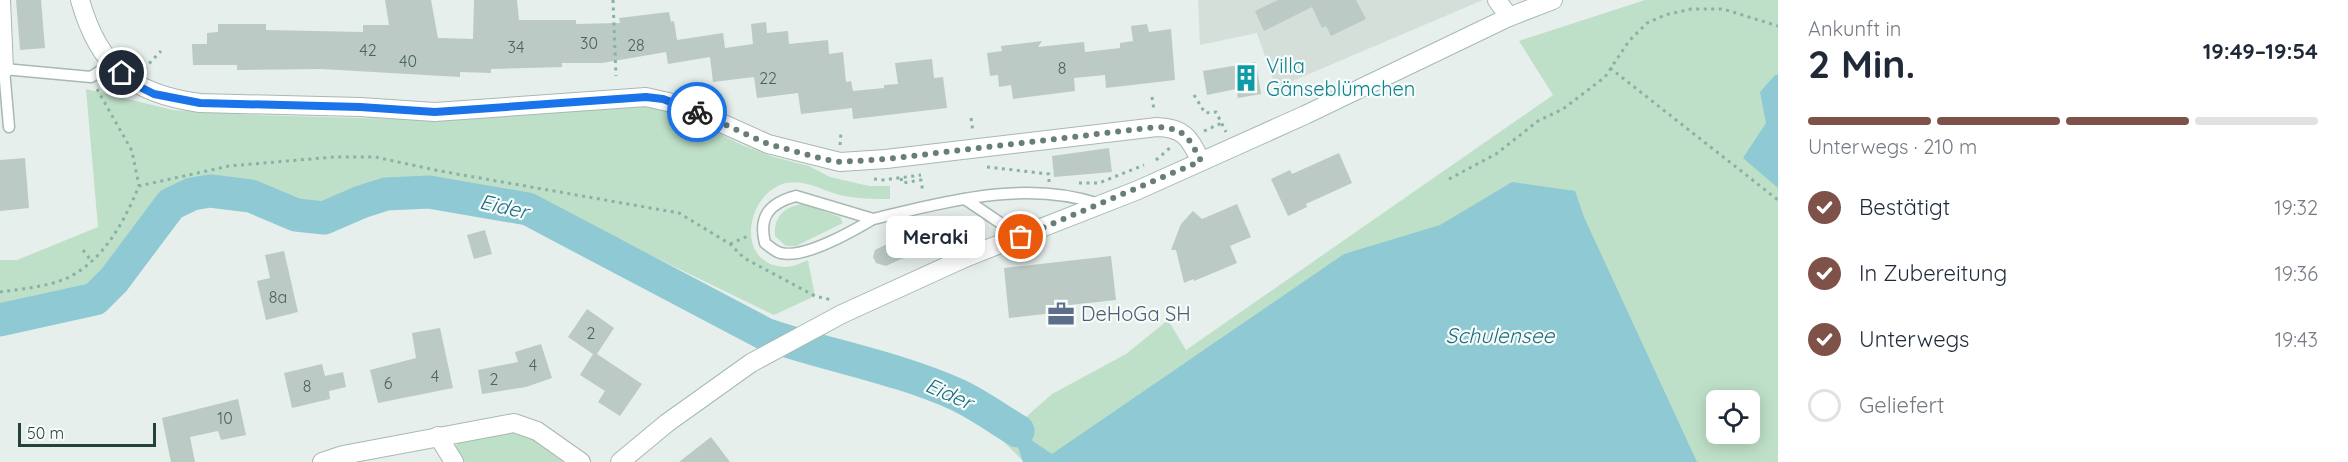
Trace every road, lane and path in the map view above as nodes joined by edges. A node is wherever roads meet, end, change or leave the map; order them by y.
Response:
1 (1, 0) edge
2 (80, 0) edge
3 (613, 0) edge
4 (1497, 0) edge
5 (1553, 0) edge
6 (1509, 17) junction
7 (1778, 26) edge
8 (161, 51) dead end
9 (111, 64) junction
10 (4, 69) junction
11 (1610, 69) junction
12 (138, 76) dead end
13 (616, 76) dead end
14 (91, 77) junction
15 (1194, 95) dead end
16 (9, 127) dead end
17 (1189, 138) junction
18 (1201, 161) junction
19 (979, 167) dead end
20 (924, 174) dead end
21 (866, 178) dead end
22 (901, 178) junction
23 (1449, 179) dead end
24 (919, 180) dead end
25 (1058, 182) dead end
26 (1075, 183) dead end
27 (139, 186) junction
28 (965, 199) junction
29 (1778, 200) edge
30 (1100, 204) junction
31 (873, 219) junction
32 (762, 230) junction
33 (1021, 237) junction
34 (730, 244) junction
35 (83, 250) dead end
36 (92, 262) junction
37 (0, 292) edge
38 (859, 306) junction
39 (438, 436) junction
40 (322, 462) edge
41 (454, 462) edge
42 (581, 462) edge
43 (620, 462) edge

1 - 10 street
2 - 9 street
3 - 13 path
4 - 6 street
5 - 6 street
6 - 18 street
7 - 11 path
8 - 12 path
9 - 14 lane
9 - 17 street
10 - 14 lane
10 - 16 lane
11 - 23 path
11 - 29 path
14 - 27 path
15 - 17 path
17 - 18 street
17 - 26 path
18 - 30 street
19 - 25 path
20 - 22 path
21 - 22 path
22 - 24 path
27 - 34 path
27 - 36 path
28 - 30 lane
28 - 31 lane
28 - 33 lane
30 - 33 street
31 - 32 lane
31 - 32 lane
32 - 34 path
33 - 38 street
34 - 38 path
35 - 36 path
36 - 37 path
38 - 43 street
39 - 40 street
39 - 41 street
39 - 42 street

